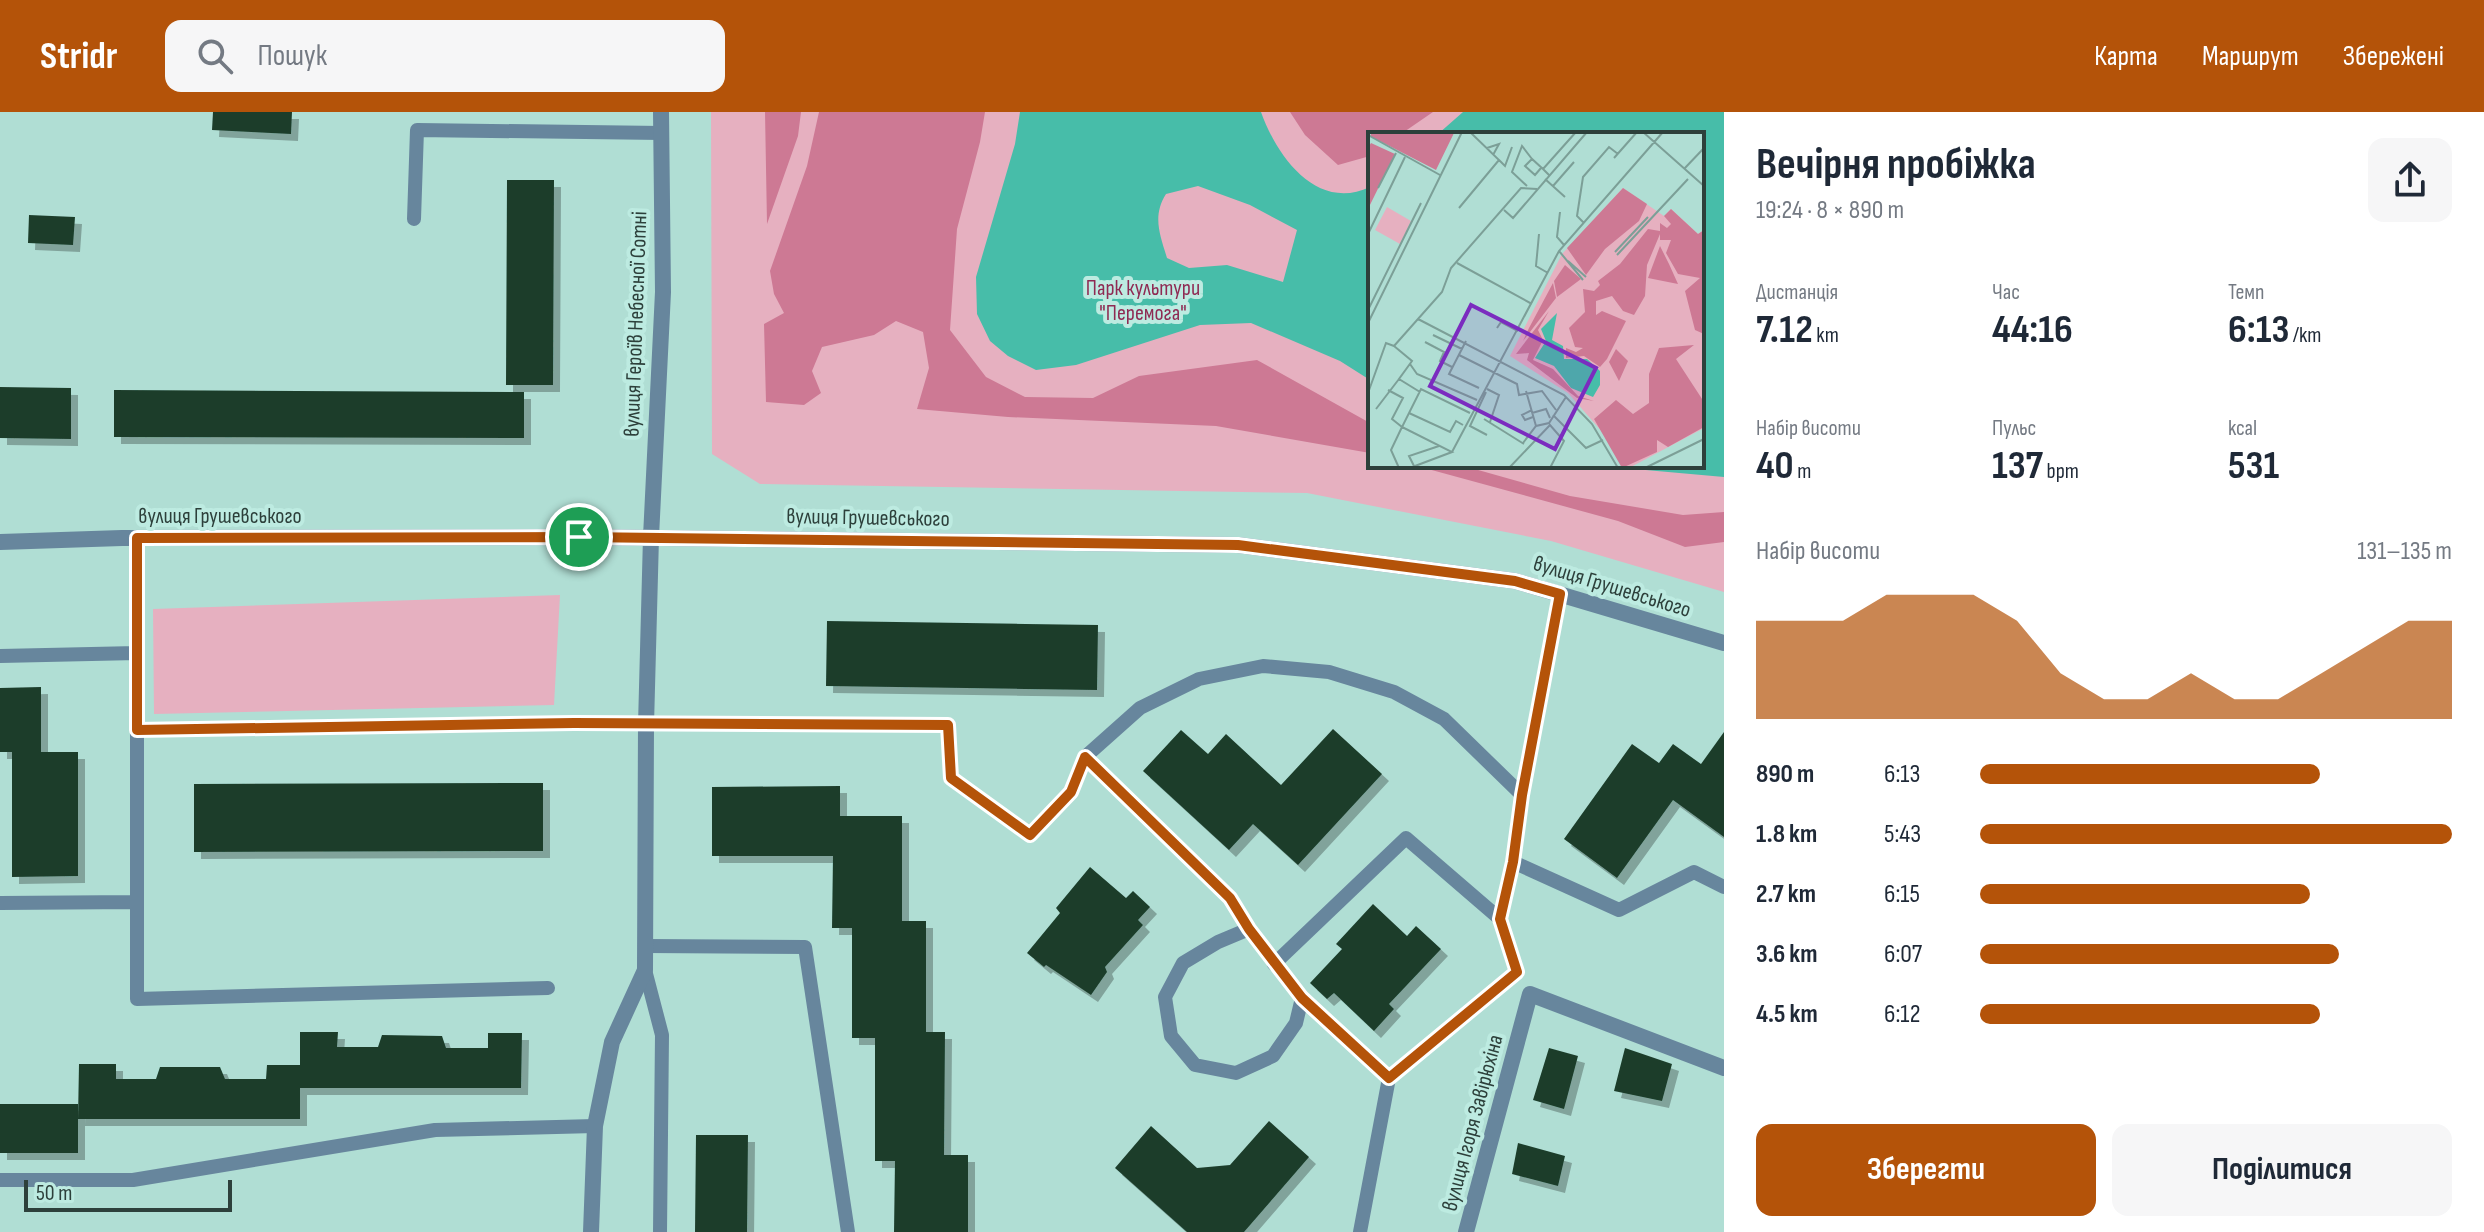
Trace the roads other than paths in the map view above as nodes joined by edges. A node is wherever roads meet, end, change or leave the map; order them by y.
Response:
1 (661, 112) edge
2 (662, 133) junction
3 (414, 219) dead end
4 (651, 537) junction
5 (137, 538) junction
6 (0, 542) edge
7 (1560, 594) junction
8 (1724, 643) edge
9 (137, 653) junction
10 (0, 656) edge
11 (646, 725) junction
12 (137, 730) junction
13 (1085, 757) junction
14 (1522, 795) junction
15 (1513, 862) junction
16 (1724, 887) edge
17 (137, 902) junction
18 (0, 903) edge
19 (1500, 919) junction
20 (1249, 929) junction
21 (646, 946) junction
22 (1274, 964) junction
23 (645, 970) junction
24 (1517, 972) junction
25 (548, 988) dead end
26 (1530, 994) junction
27 (1302, 998) junction
28 (1724, 1068) edge
29 (1389, 1078) junction
30 (595, 1126) junction
31 (0, 1180) edge
32 (591, 1232) edge
33 (660, 1232) edge
34 (848, 1232) edge
35 (1360, 1232) edge
36 (1466, 1232) edge

1 - 2 street, вулиця Героїв Небесної Сотні
2 - 3 lane
2 - 4 street, вулиця Героїв Небесної Сотні
4 - 5 street, вулиця Грушевського
4 - 7 street, вулиця Грушевського
4 - 11 street, вулиця Героїв Небесної Сотні
5 - 6 street, вулиця Грушевського
5 - 9 lane
7 - 8 street, вулиця Грушевського
7 - 14 lane
9 - 10 lane
9 - 12 lane
11 - 12 lane
11 - 13 lane
11 - 21 street, вулиця Героїв Небесної Сотні
12 - 17 lane
13 - 14 lane
13 - 20 lane
14 - 15 lane
15 - 16 lane
15 - 19 lane
17 - 18 lane
17 - 25 lane
19 - 22 lane
19 - 24 lane
20 - 22 lane
20 - 27 lane
21 - 23 street, вулиця Героїв Небесної Сотні
21 - 34 lane
22 - 27 lane
23 - 30 street
23 - 33 lane
24 - 26 lane
24 - 29 lane
26 - 28 street
26 - 36 street, вулиця Ігоря Завірюхіна
27 - 29 lane
29 - 35 lane
30 - 31 lane
30 - 32 street

